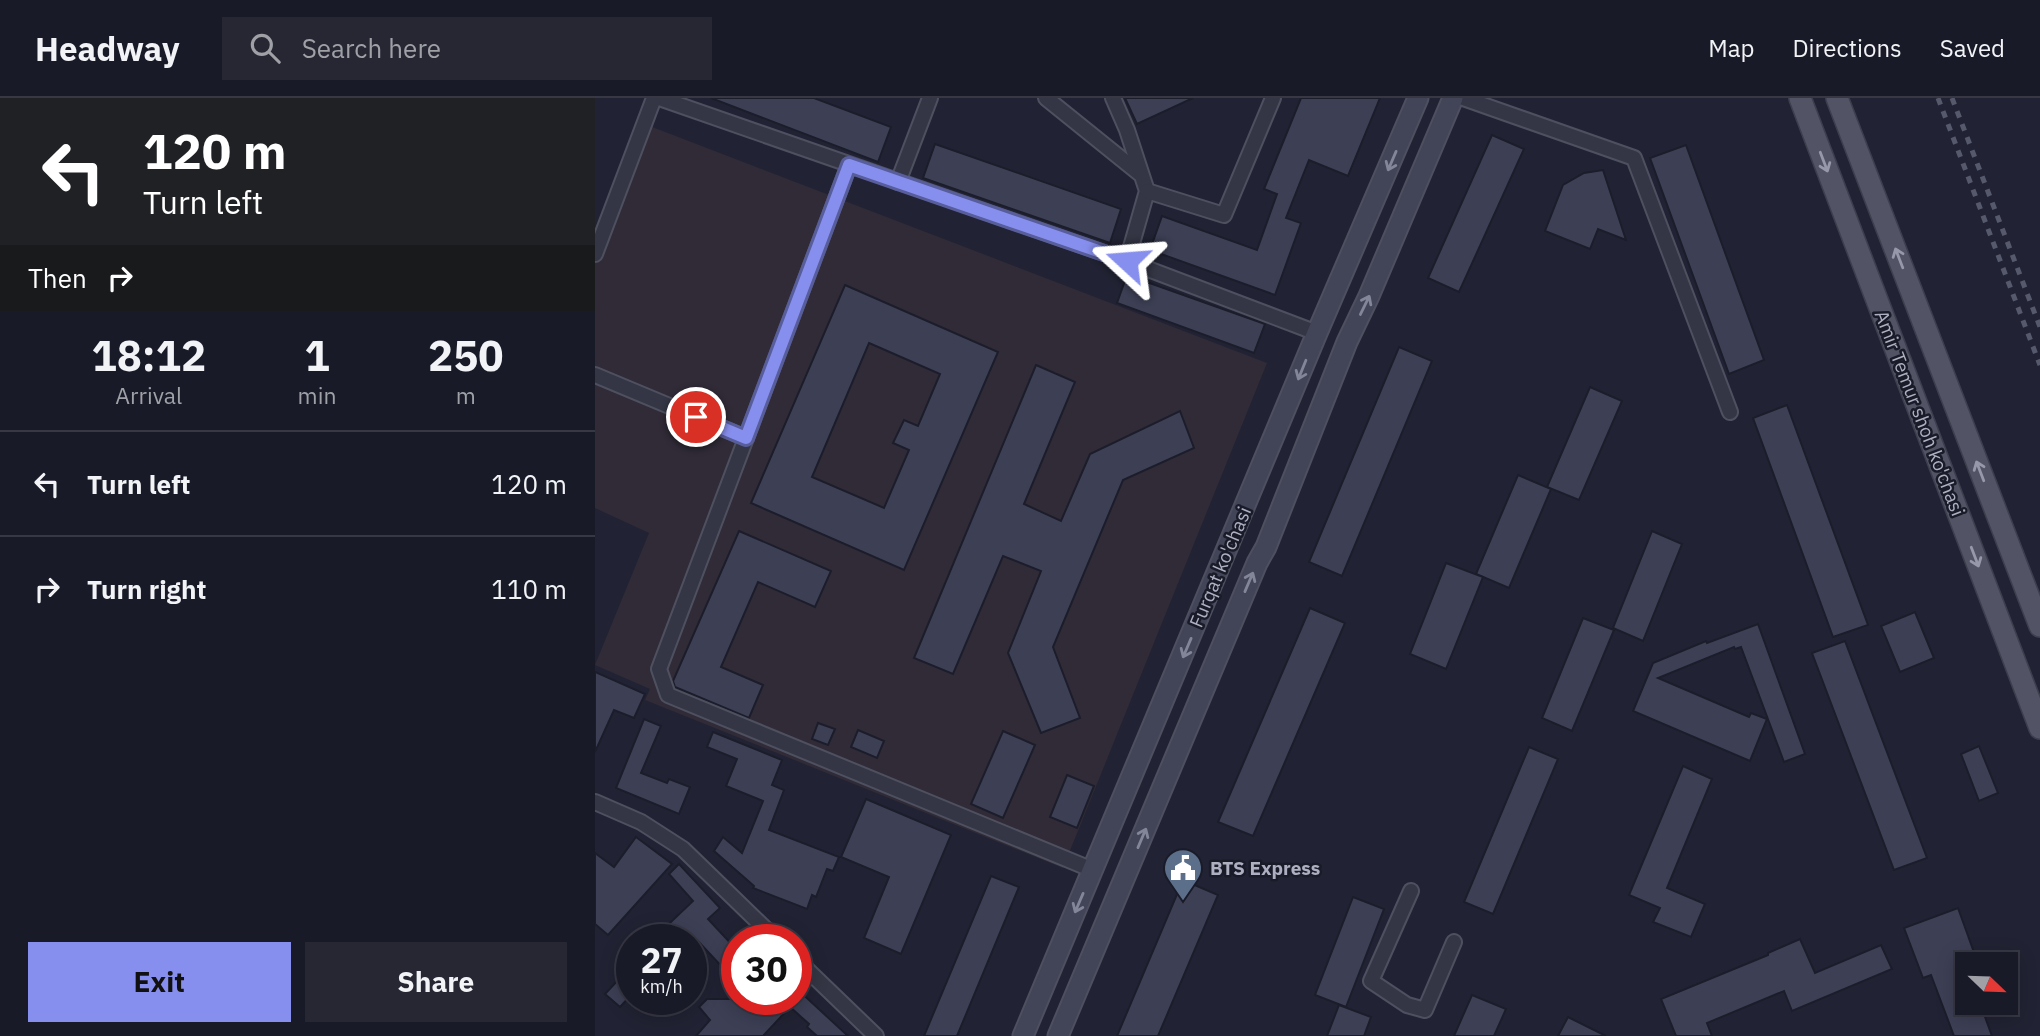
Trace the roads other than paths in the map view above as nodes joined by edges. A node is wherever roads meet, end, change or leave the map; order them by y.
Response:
1 (930, 98) edge
2 (1113, 98) edge
3 (1273, 98) edge
4 (1418, 98) edge
5 (1453, 98) edge
6 (1463, 98) edge
7 (1800, 98) edge
8 (1837, 98) edge
9 (662, 99) edge
10 (1051, 100) edge
11 (849, 165) junction
12 (1140, 174) junction
13 (898, 183) junction
14 (1147, 191) junction
15 (595, 254) edge
16 (1127, 261) junction
17 (1317, 333) junction
18 (595, 375) edge
19 (1730, 412) dead end
20 (746, 438) junction
21 (2040, 626) edge
22 (2040, 728) edge
23 (595, 802) edge
24 (1093, 870) junction
25 (1411, 891) dead end
26 (760, 924) edge
27 (1454, 942) dead end
28 (812, 974) edge
29 (876, 1036) edge
30 (1023, 1036) edge
31 (1058, 1036) edge

1 - 13 street
2 - 12 street
3 - 14 street
4 -> 17 main road, Furqat ko'chasi
31 -> 5 main road, Furqat ko'chasi
6 - 19 street
7 -> 22 main road, Amir Temur shoh ko'chasi
21 -> 8 main road, Amir Temur shoh ko'chasi
9 - 11 street
9 - 15 street
10 - 12 street
11 - 13 street
11 - 20 street
12 - 14 street
13 - 16 street
14 - 16 street
16 - 17 street
17 -> 24 main road, Furqat ko'chasi
18 - 20 street
20 - 24 street
23 - 26 street
24 -> 30 main road, Furqat ko'chasi
25 - 27 street
28 - 29 street

